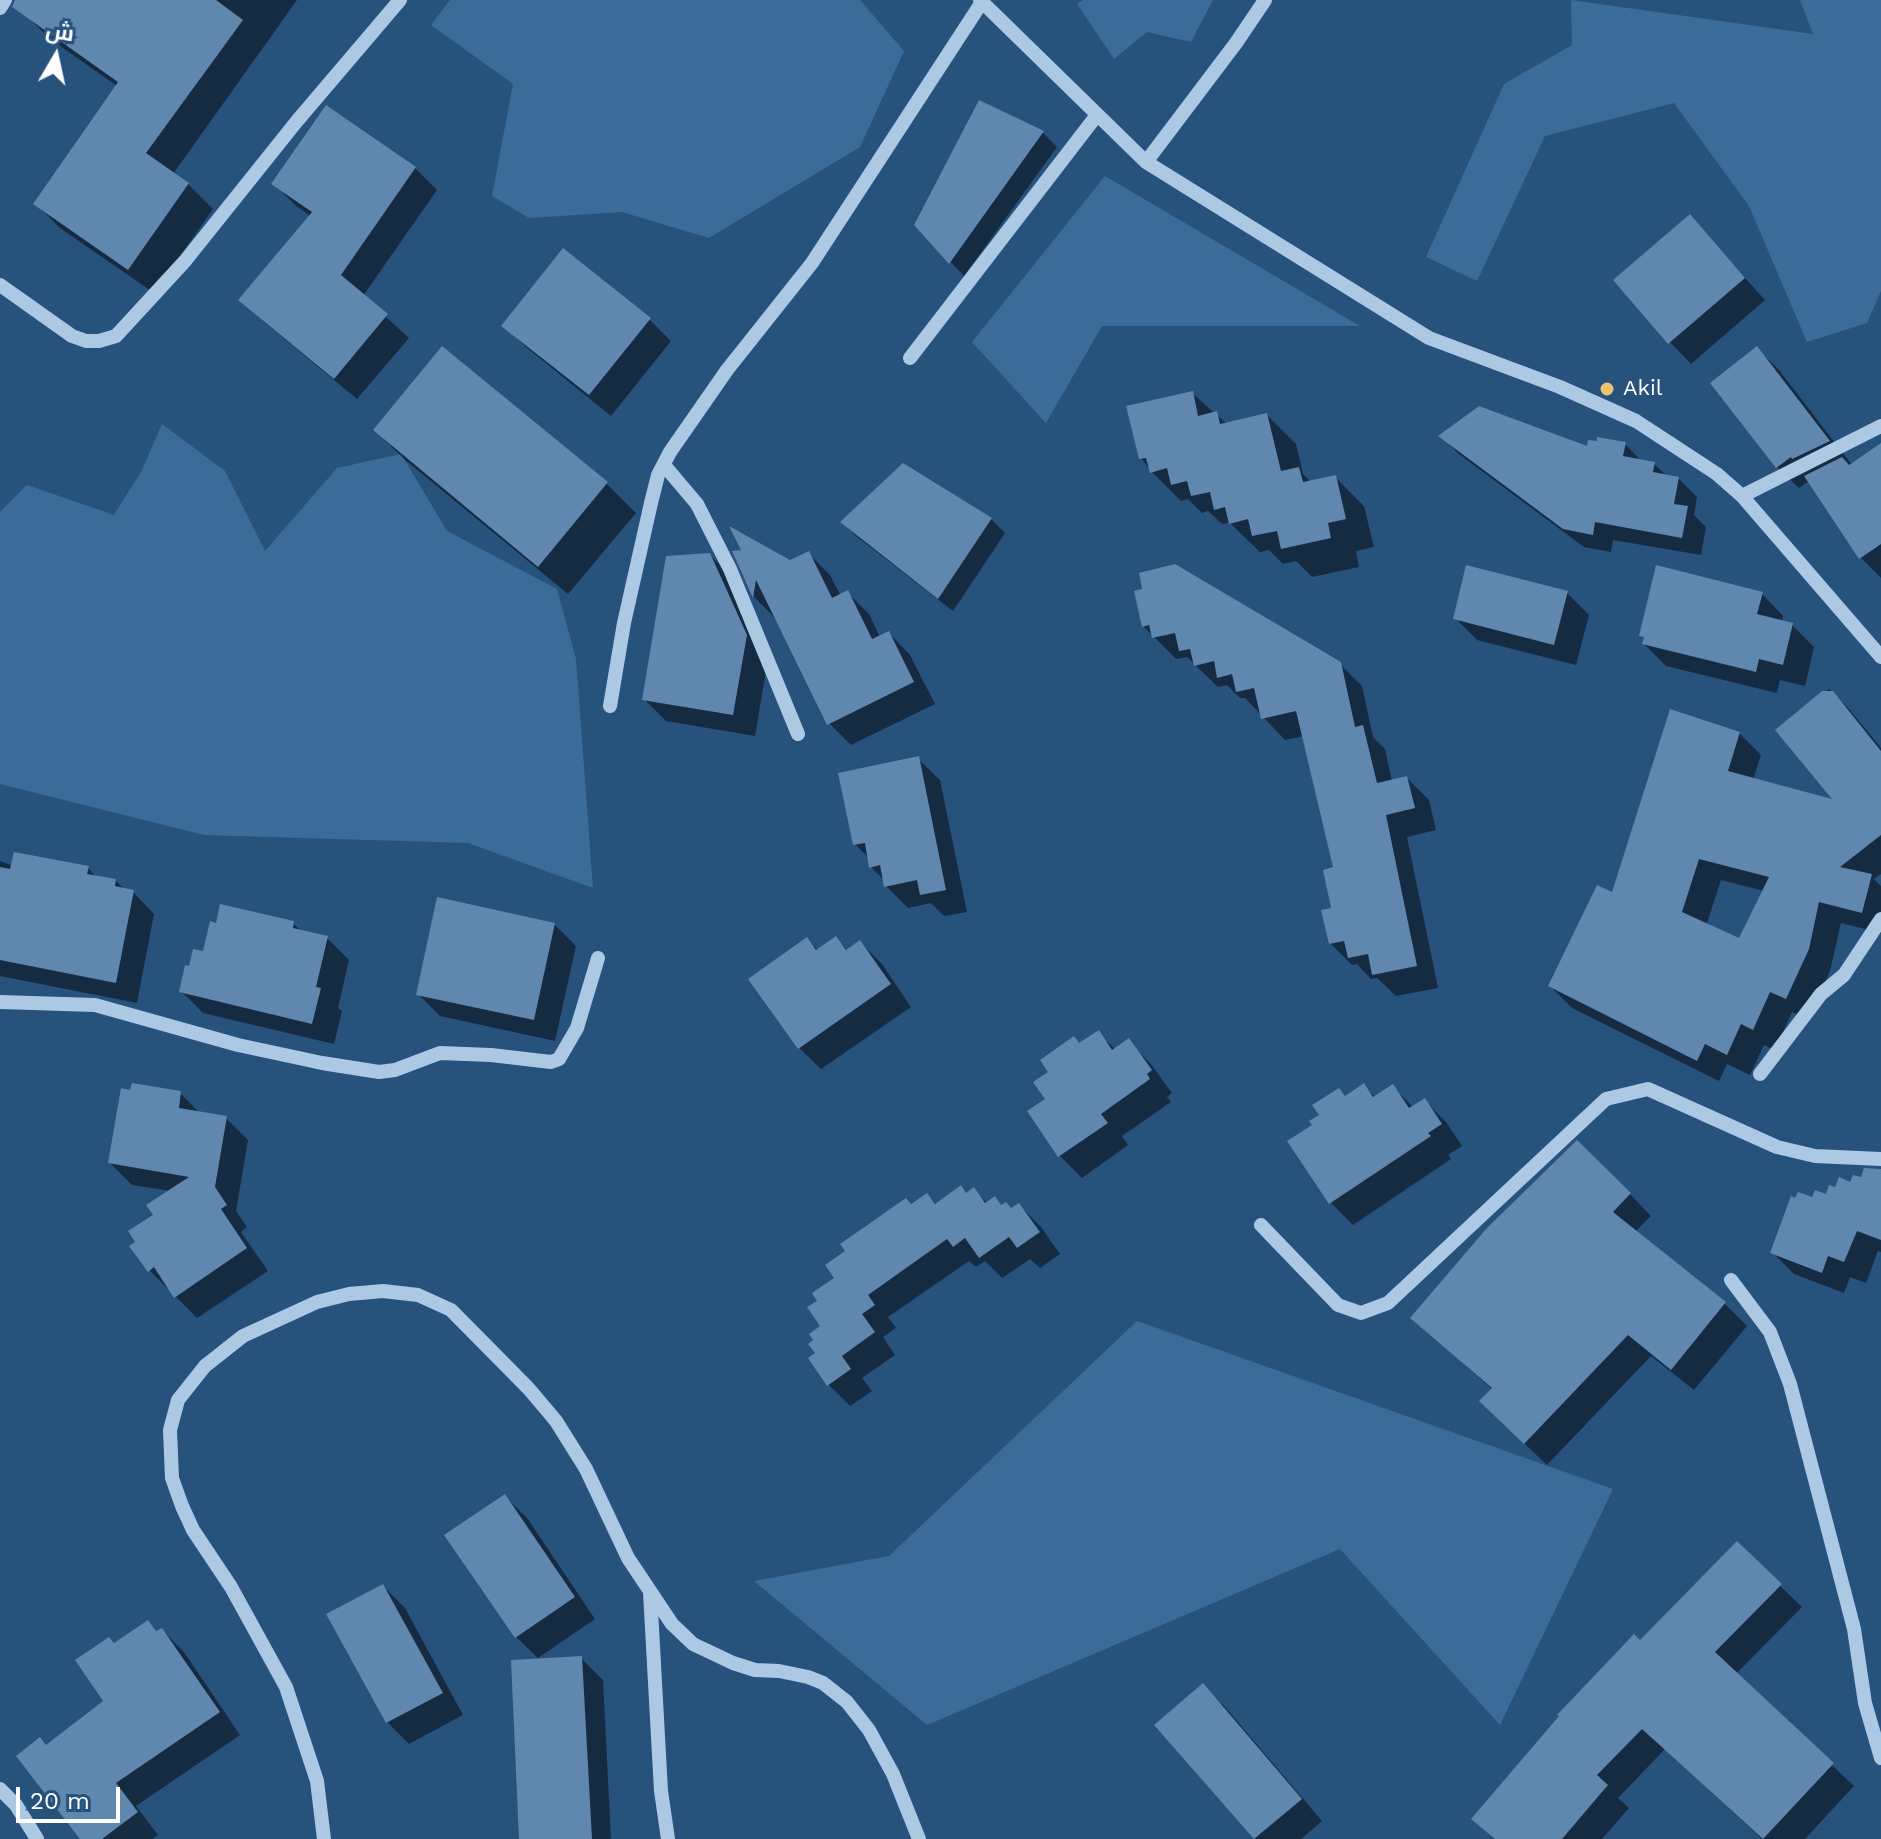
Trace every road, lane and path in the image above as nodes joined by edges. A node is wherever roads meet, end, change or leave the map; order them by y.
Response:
1 (5, 0) edge
2 (400, 0) edge
3 (1265, 0) edge
4 (981, 1) edge
5 (0, 8) edge
6 (1097, 115) junction
7 (1146, 162) junction
8 (0, 285) edge
9 (910, 358) dead end
10 (1881, 426) edge
11 (664, 465) junction
12 (1742, 496) junction
13 (1881, 657) edge
14 (610, 706) dead end
15 (798, 734) dead end
16 (1881, 919) edge
17 (598, 958) dead end
18 (0, 1002) edge
19 (1760, 1074) dead end
20 (1881, 1159) edge
21 (1261, 1225) dead end
22 (1731, 1280) dead end
23 (650, 1592) junction
24 (1881, 1758) edge
25 (0, 1789) edge
26 (37, 1839) edge
27 (324, 1839) edge
28 (668, 1839) edge
29 (919, 1839) edge

1 - 5 street
2 - 8 street
3 - 7 street
4 - 6 street
4 - 11 street
6 - 7 street
6 - 9 street
7 - 12 street
10 - 12 street
11 - 14 street
11 - 15 street
12 - 13 street
16 - 19 street
17 - 18 street
20 - 21 street
22 - 24 street
23 - 27 street
23 - 28 street
23 - 29 street
25 - 26 street

